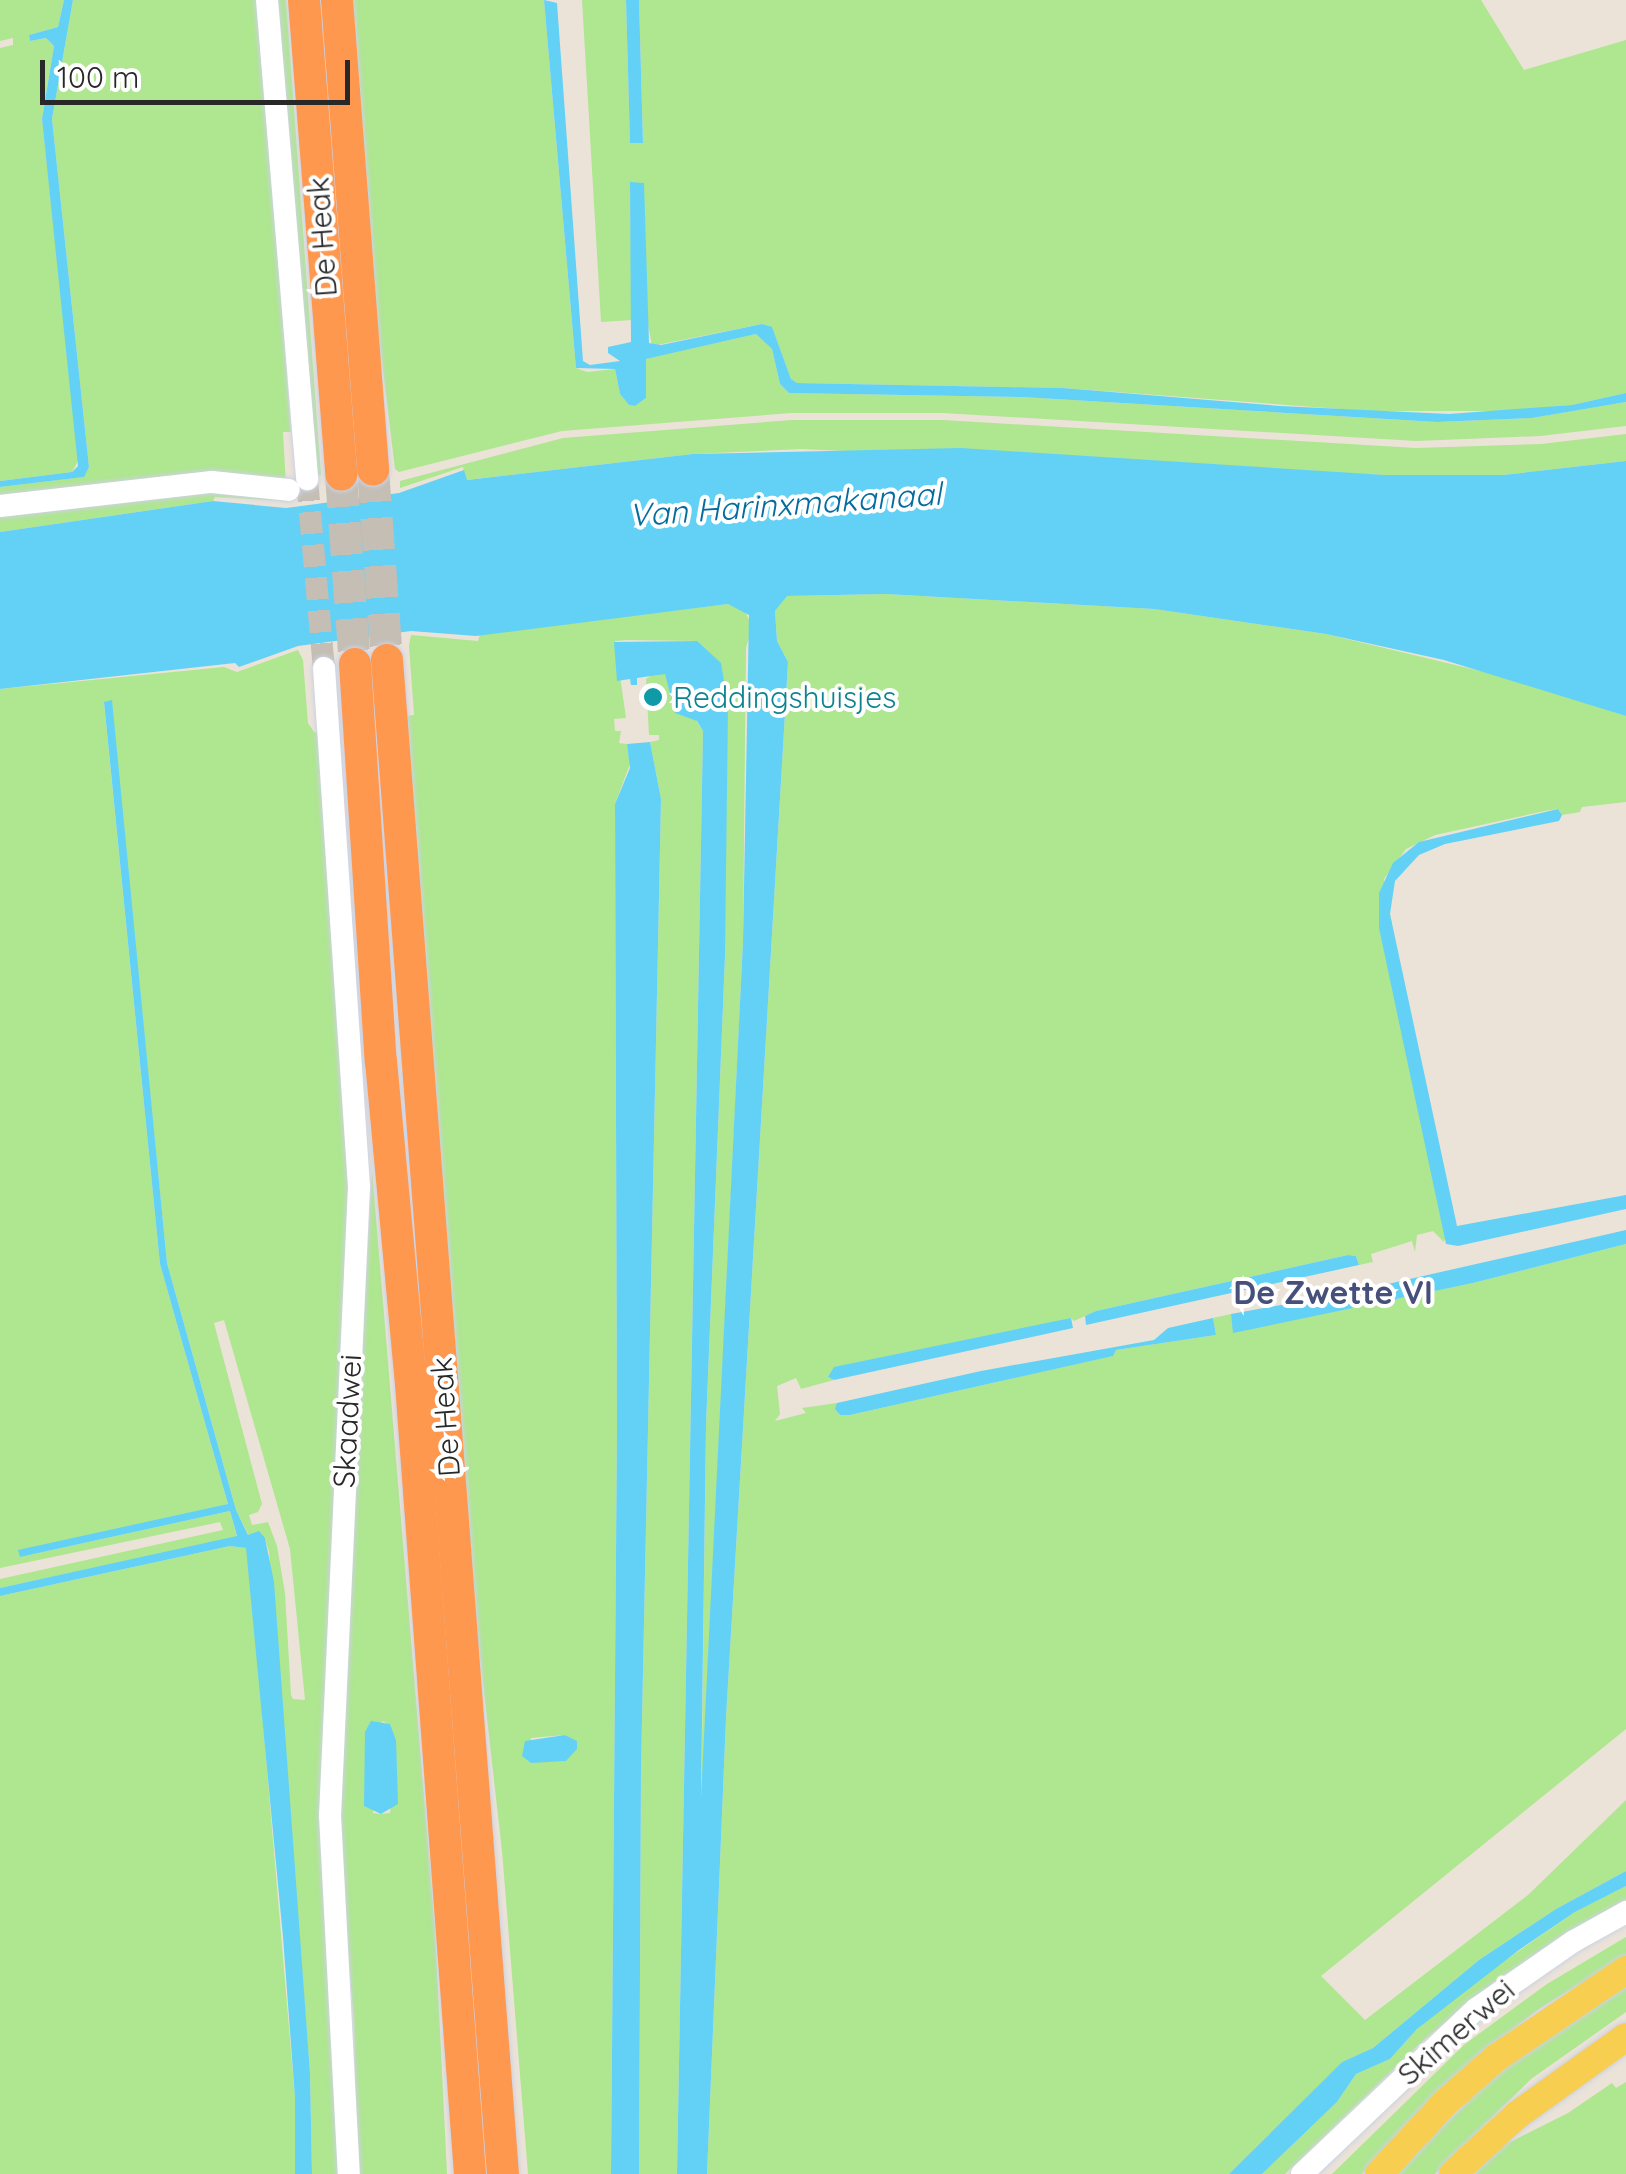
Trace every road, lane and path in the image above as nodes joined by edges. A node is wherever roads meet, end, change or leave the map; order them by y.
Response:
1 (267, 0) edge
2 (304, 0) edge
3 (337, 0) edge
4 (0, 506) edge
5 (356, 664) junction
6 (1626, 1912) edge
7 (1626, 1970) edge
8 (1626, 2037) edge
9 (350, 2174) edge
10 (470, 2174) edge
11 (503, 2174) edge
12 (1302, 2174) edge
13 (1379, 2174) edge
14 (1453, 2174) edge

1 - 4 street
2 - 3 highway, De Heak
5 - 9 street, Skaadwei
5 - 10 highway, De Heak
5 - 11 highway, De Heak
6 - 12 street, Skimerwei
7 - 13 main road
8 - 14 main road

